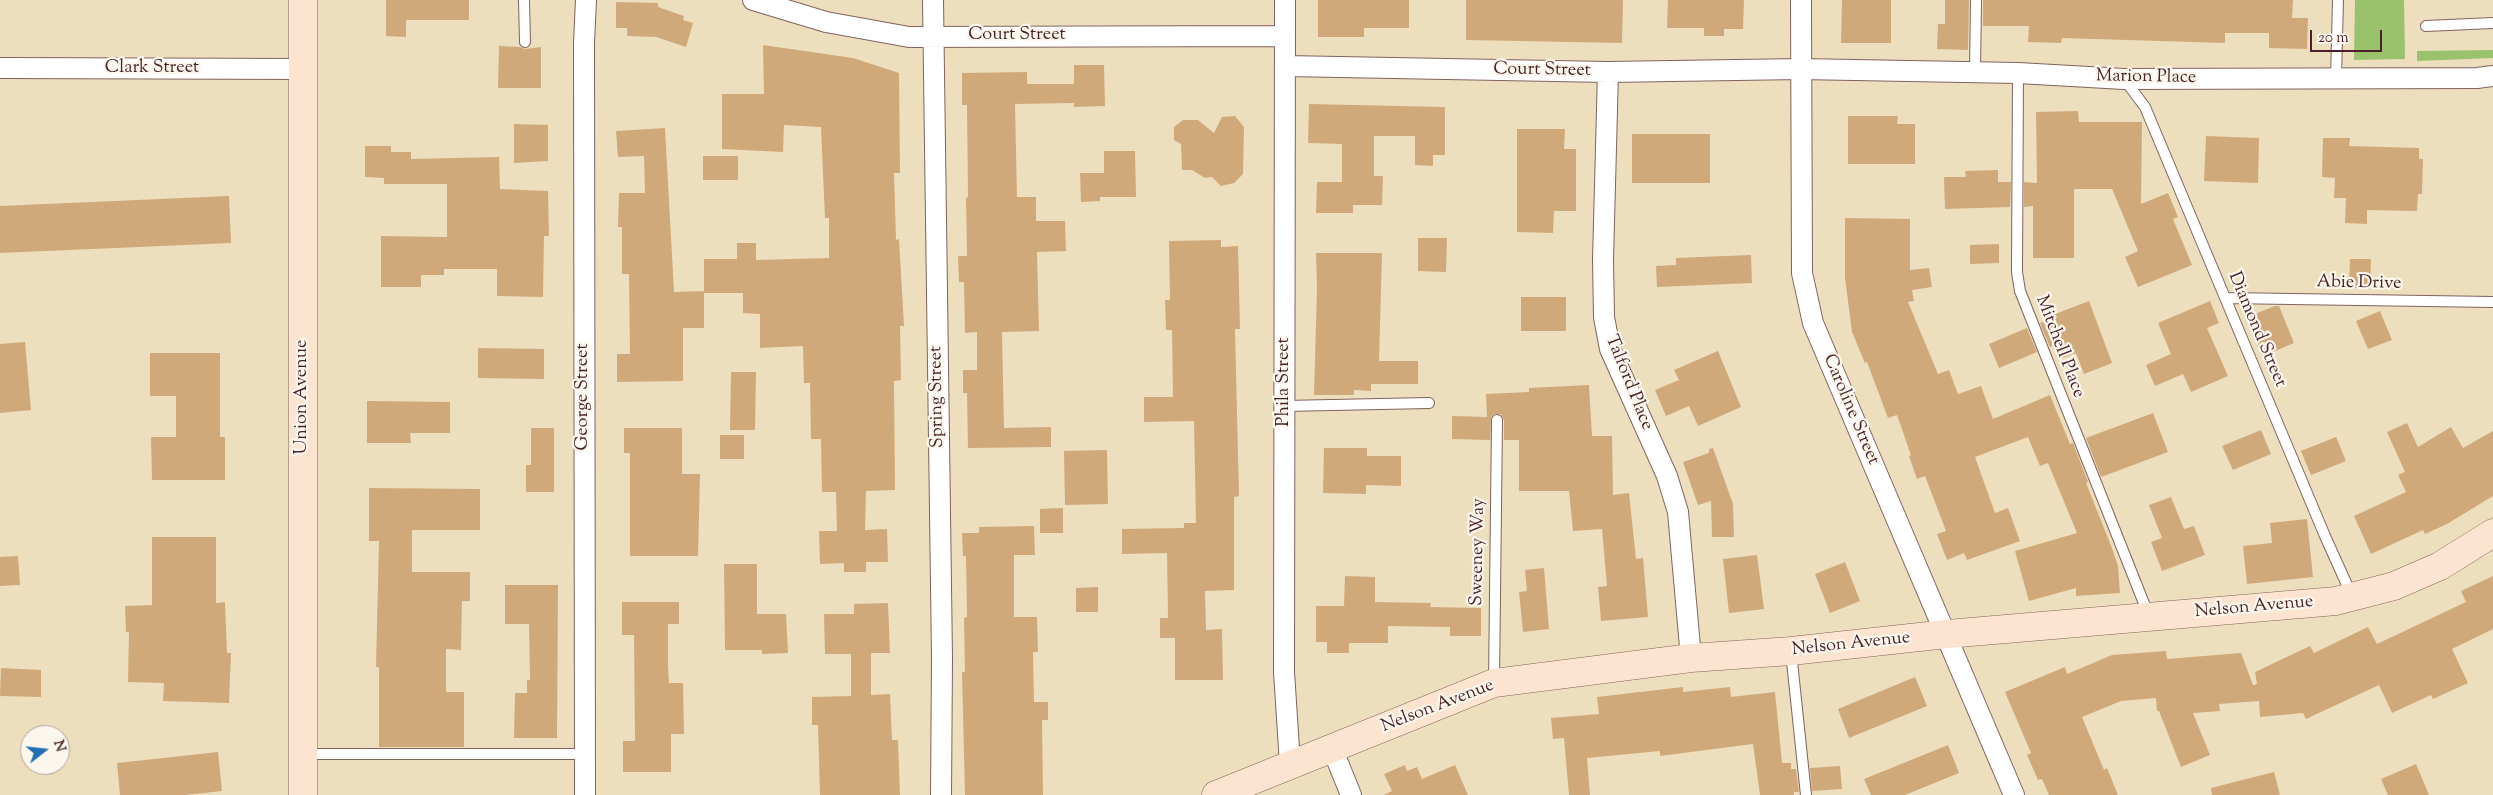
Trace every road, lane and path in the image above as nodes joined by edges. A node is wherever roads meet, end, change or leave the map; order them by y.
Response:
1 (303, 0) edge
2 (524, 0) edge
3 (586, 0) edge
4 (753, 0) edge
5 (933, 0) edge
6 (1285, 0) edge
7 (1801, 0) edge
8 (1976, 0) edge
9 (2338, 0) edge
10 (2493, 23) edge
11 (2426, 26) dead end
12 (933, 36) junction
13 (1285, 36) junction
14 (525, 42) dead end
15 (1285, 66) junction
16 (0, 68) edge
17 (304, 69) junction
18 (1800, 70) junction
19 (1608, 72) junction
20 (1975, 73) junction
21 (2018, 73) junction
22 (2493, 76) edge
23 (2124, 79) junction
24 (2336, 79) junction
25 (2225, 298) junction
26 (2493, 302) edge
27 (1429, 403) dead end
28 (1284, 406) junction
29 (1497, 420) dead end
30 (2493, 534) edge
31 (2353, 597) junction
32 (2150, 617) junction
33 (1947, 634) junction
34 (1790, 651) junction
35 (1691, 658) junction
36 (1494, 683) junction
37 (1332, 748) junction
38 (302, 754) junction
39 (585, 754) junction
40 (1290, 764) junction
41 (303, 795) edge
42 (585, 795) edge
43 (941, 795) edge
44 (1216, 795) edge
45 (1351, 795) edge
46 (1806, 795) edge
47 (2014, 795) edge

1 - 17 street, Union Avenue
2 - 14 lane
3 - 39 street, George Street
4 - 12 street, Court Street
5 - 12 street, Spring Street
6 - 13 street, Phila Street
7 - 18 street, Caroline Street
8 - 20 lane
9 - 24 lane
10 - 11 lane
12 - 13 street, Court Street
12 - 43 street, Spring Street
13 - 15 street, Phila Street
15 - 19 street, Court Street
15 - 28 street, Phila Street
16 - 17 street, Clark Street
17 - 38 street, Union Avenue
18 - 19 street, Court Street
18 - 20 street, Marion Place
18 - 33 street, Caroline Street
19 - 35 street, Talford Place
20 - 21 street, Marion Place
21 - 23 street, Marion Place
21 - 32 lane, Mitchell Place
22 - 24 street, Marion Place
23 - 24 street, Marion Place
23 - 25 lane, Diamond Street
25 - 26 lane, Abie Drive
25 - 31 lane, Diamond Street
27 - 28 lane
28 - 40 street, Phila Street
29 - 36 lane, Sweeney Way
30 - 31 street, Nelson Avenue
31 - 32 street, Nelson Avenue
32 - 33 street, Nelson Avenue
33 - 34 street, Nelson Avenue
33 - 47 street, Caroline Street
34 - 35 street, Nelson Avenue
34 - 46 lane
35 - 36 street, Nelson Avenue
36 - 37 street, Nelson Avenue
37 - 40 street, Nelson Avenue
37 - 45 street
38 - 39 lane
38 - 41 street, Union Avenue
39 - 42 street, George Street
40 - 44 street, Nelson Avenue

